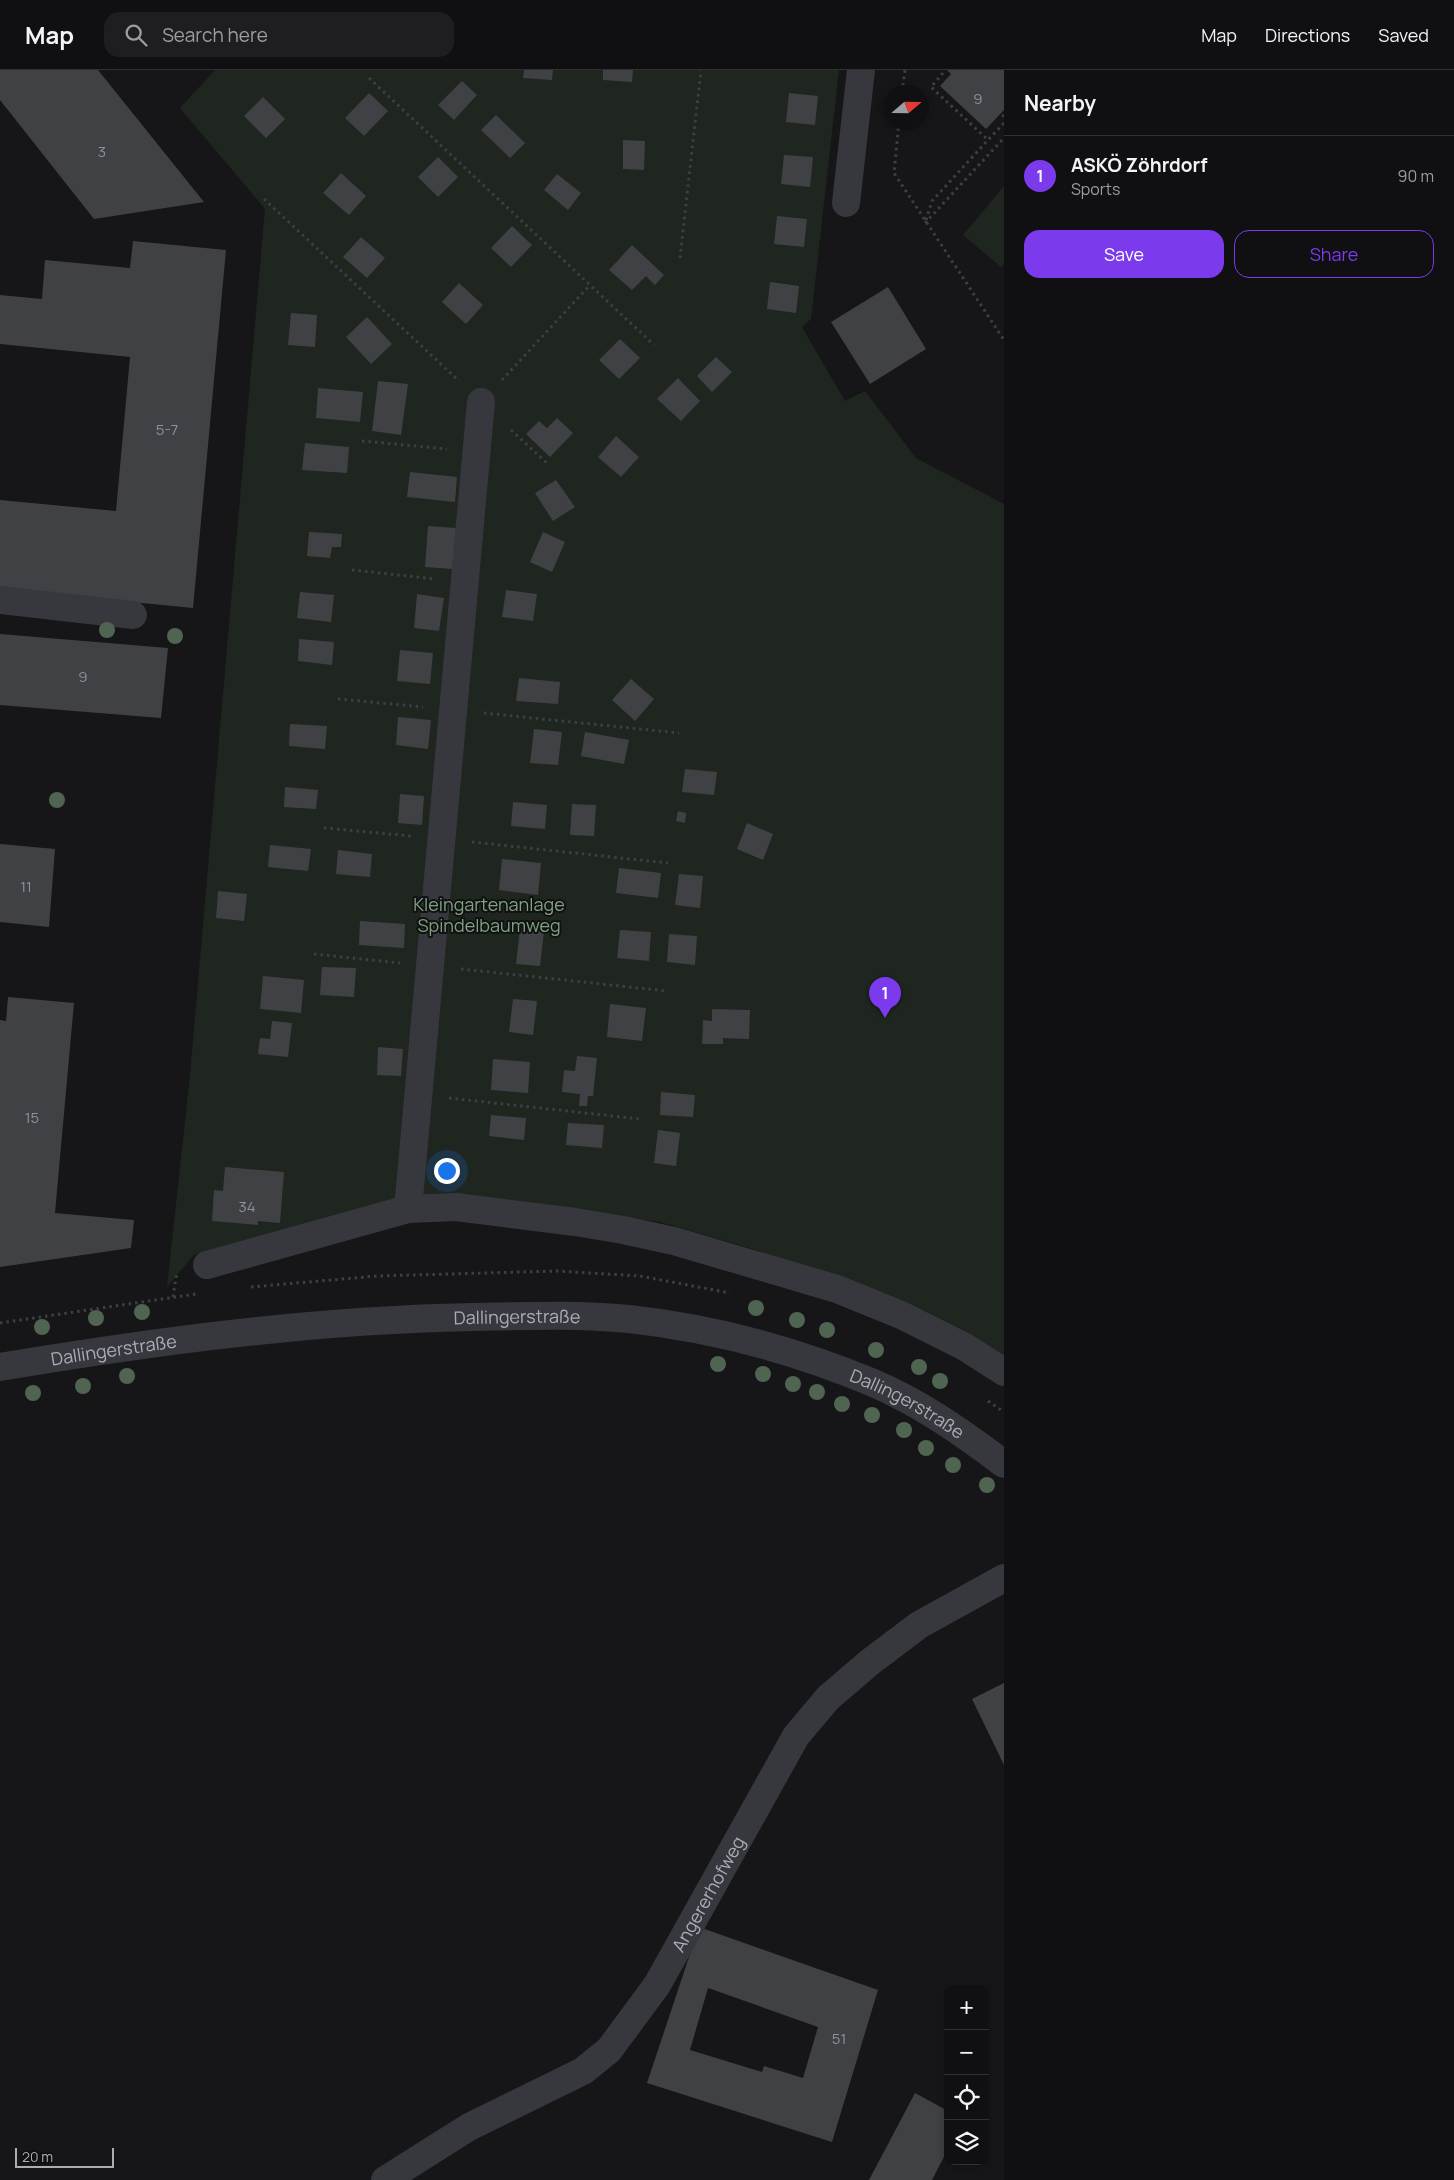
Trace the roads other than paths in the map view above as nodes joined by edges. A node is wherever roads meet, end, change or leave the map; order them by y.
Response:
1 (862, 70) edge
2 (846, 204) dead end
3 (481, 402) road end
4 (0, 600) edge
5 (132, 615) dead end
6 (408, 1209) junction
7 (207, 1265) dead end
8 (0, 1367) edge
9 (1004, 1372) edge
10 (1004, 1464) edge
11 (1004, 1578) edge
12 (385, 2180) edge

1 - 2 street
3 - 6 street
4 - 5 street
6 - 7 street
6 - 9 street
8 - 10 street, Dallingerstraße
11 - 12 street, Angererhofweg

